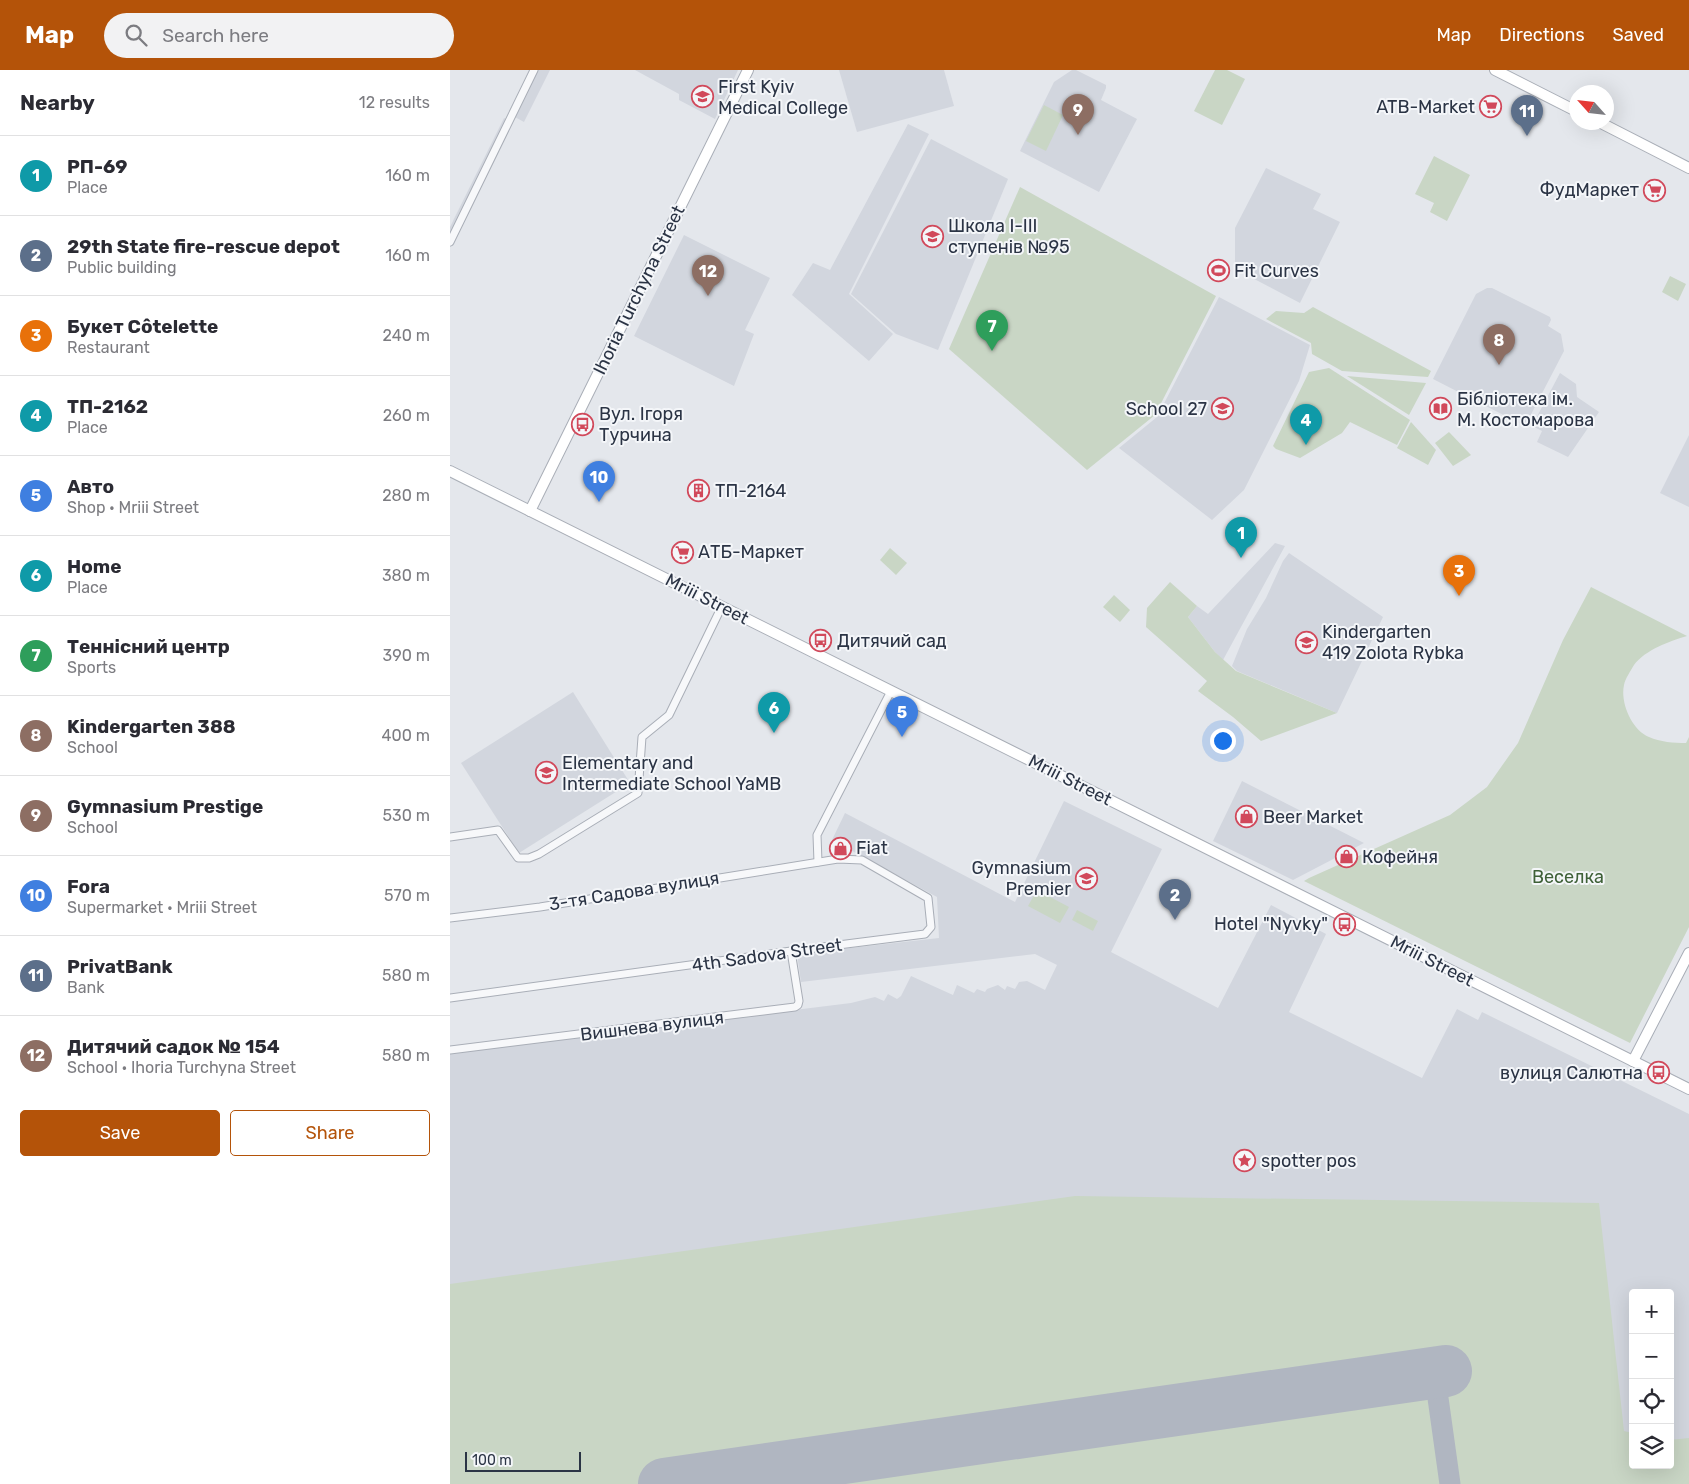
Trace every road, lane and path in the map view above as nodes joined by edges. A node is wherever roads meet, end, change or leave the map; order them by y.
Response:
1 (534, 70) edge
2 (748, 70) edge
3 (1495, 70) edge
4 (1569, 107) edge
5 (1614, 130) edge
6 (1689, 168) edge
7 (450, 242) edge
8 (450, 471) edge
9 (530, 511) junction
10 (722, 606) junction
11 (891, 691) junction
12 (450, 837) edge
13 (818, 862) junction
14 (450, 918) edge
15 (790, 951) junction
16 (1689, 952) edge
17 (450, 998) edge
18 (450, 1050) edge
19 (1634, 1062) junction
20 (1689, 1089) edge

1 - 7 street
2 - 9 street, Ihoria Turchyna Street
3 - 4 street
5 - 6 street
8 - 9 street, Mriii Street
9 - 10 street, Mriii Street
10 - 11 street, Mriii Street
10 - 12 street
11 - 13 street
11 - 19 street, Mriii Street
13 - 14 street, 3-тя Садова вулиця
13 - 15 street, 4th Sadova Street
15 - 17 street, 4th Sadova Street
15 - 18 street, Вишнева вулиця
16 - 19 street
19 - 20 street, Mriii Street

